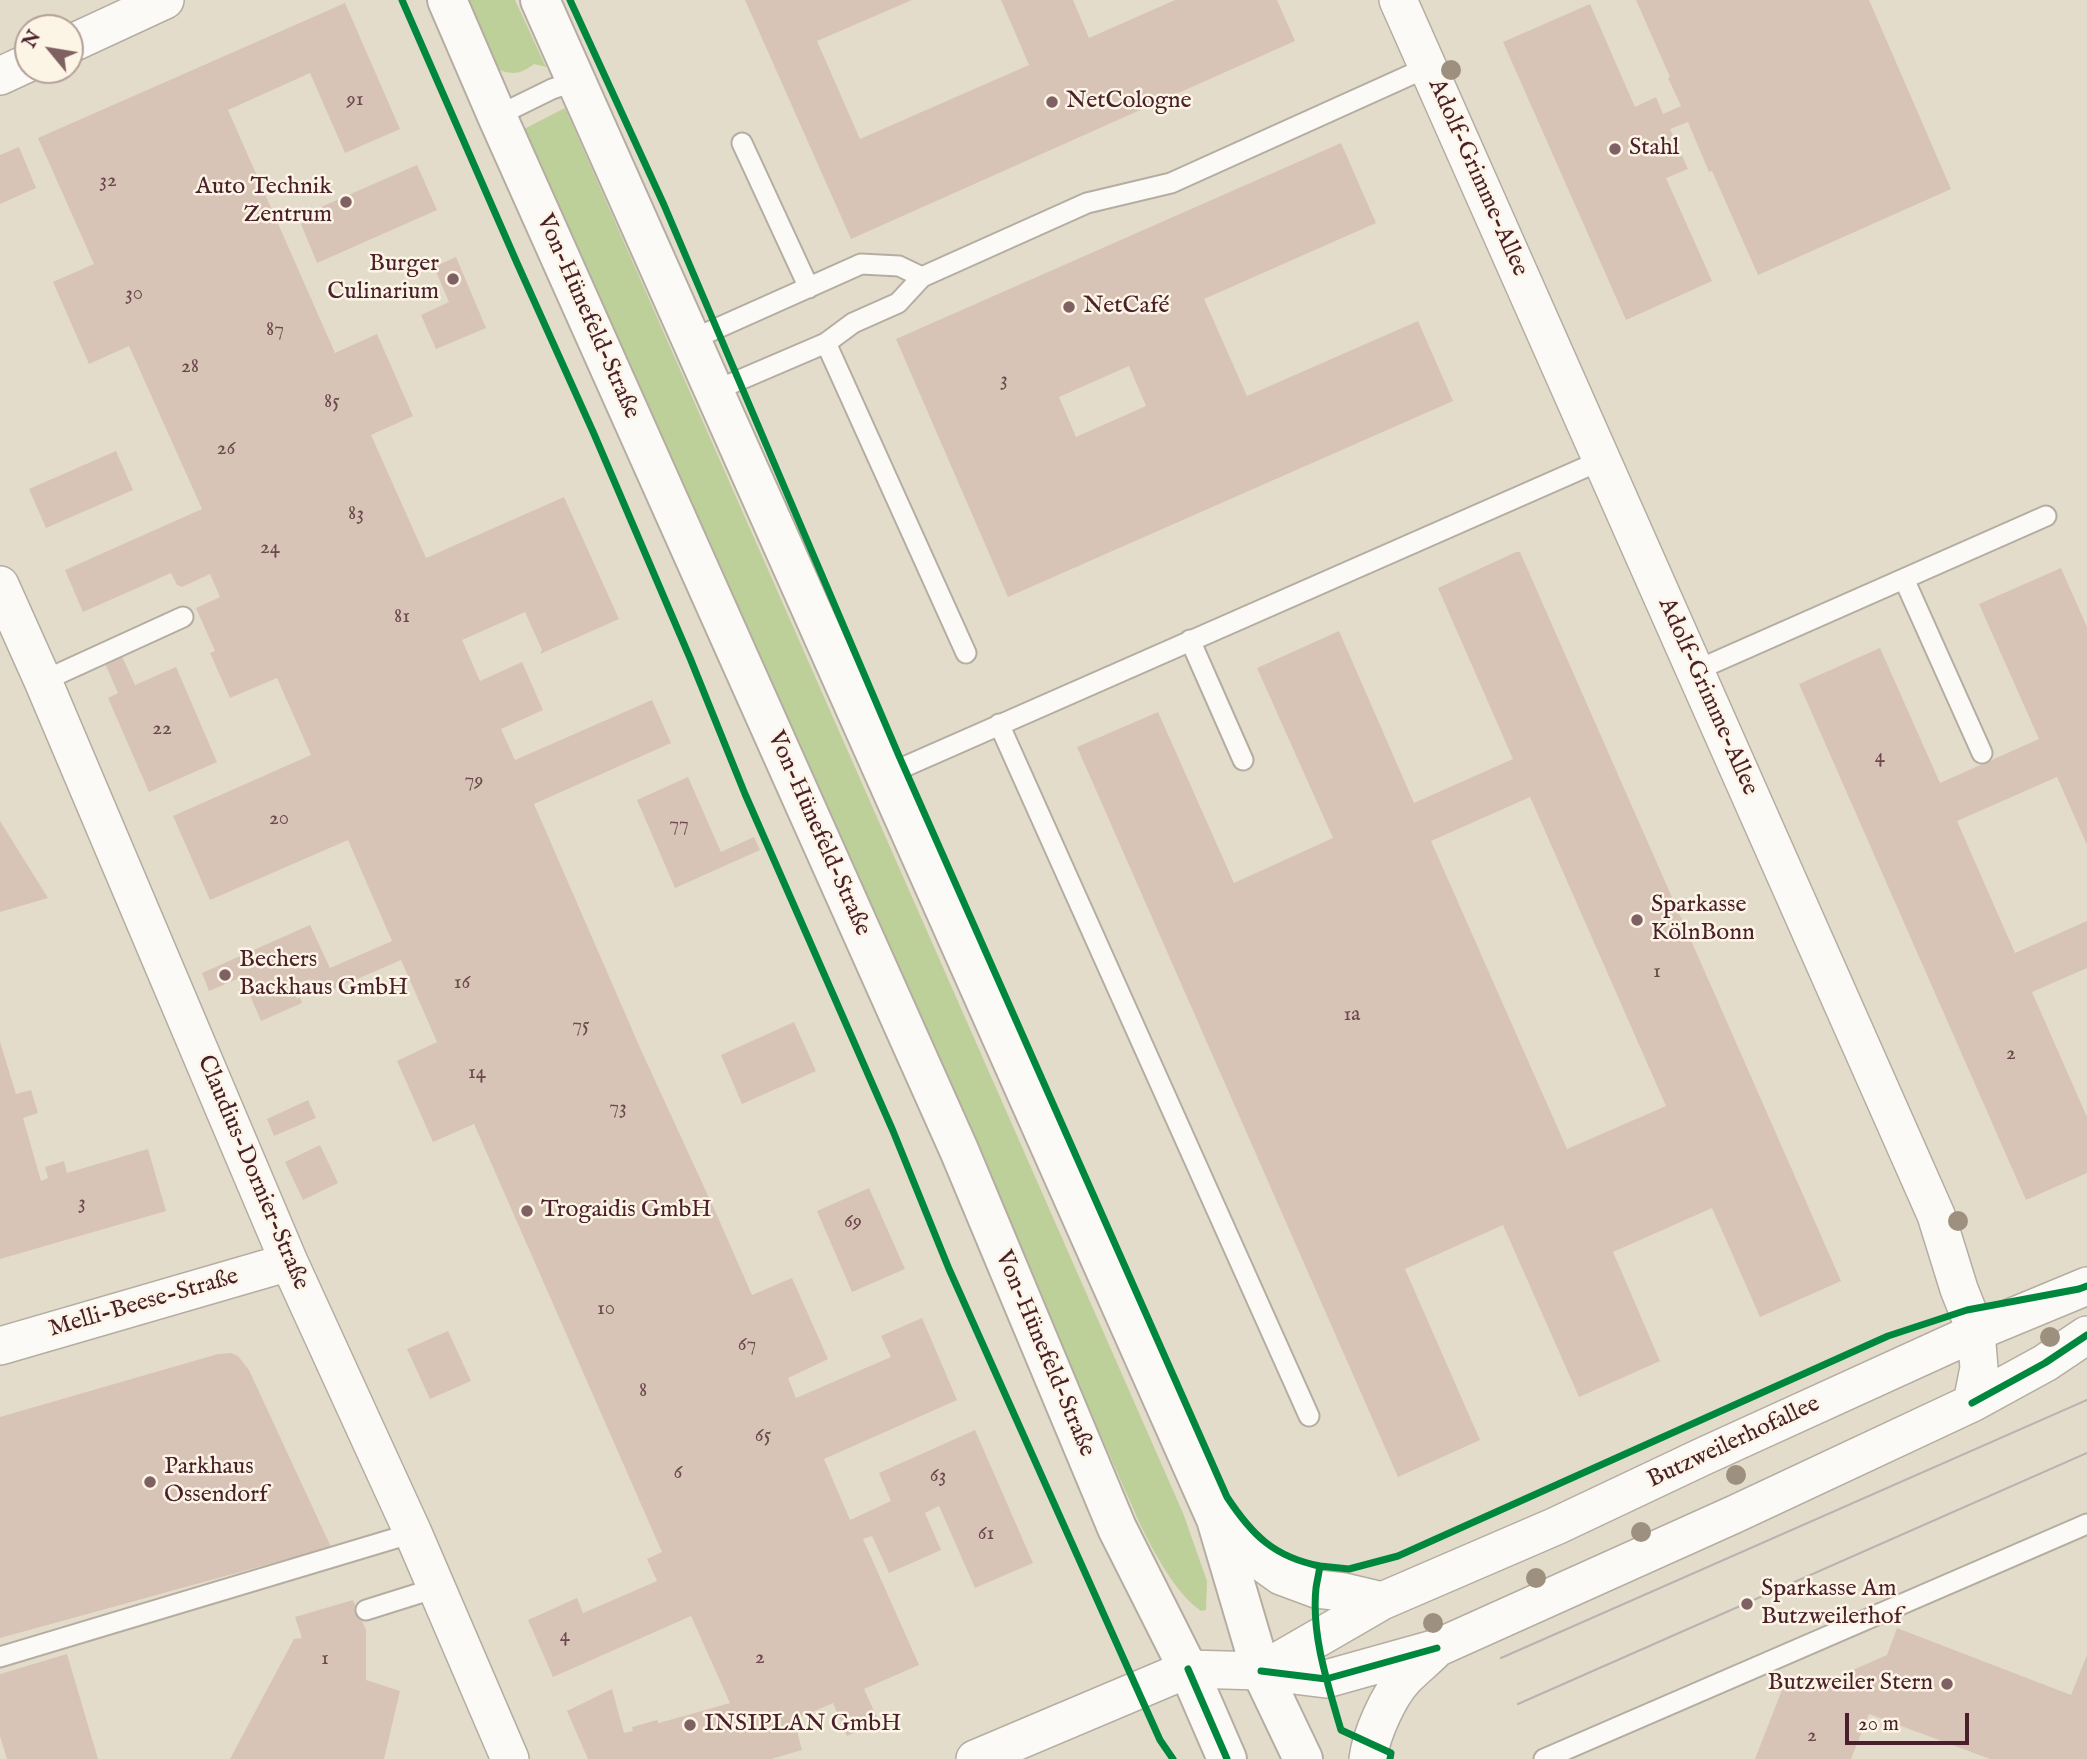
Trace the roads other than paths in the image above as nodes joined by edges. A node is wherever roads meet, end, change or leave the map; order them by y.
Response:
1 (165, 0) edge
2 (447, 0) edge
3 (540, 0) edge
4 (1398, 0) edge
5 (84, 38) edge
6 (1428, 67) junction
7 (576, 81) junction
8 (497, 116) junction
9 (742, 143) dead end
10 (922, 276) junction
11 (809, 288) junction
12 (691, 340) junction
13 (826, 343) junction
14 (714, 391) junction
15 (1602, 460) junction
16 (2046, 516) dead end
17 (1904, 579) junction
18 (0, 585) edge
19 (183, 617) dead end
20 (1190, 640) junction
21 (966, 653) dead end
22 (1695, 671) junction
23 (43, 681) junction
24 (999, 724) junction
25 (1982, 753) dead end
26 (1243, 760) dead end
27 (886, 777) junction
28 (289, 1262) junction
29 (2087, 1286) edge
30 (1976, 1332) junction
31 (2087, 1335) edge
32 (0, 1346) edge
33 (1972, 1403) junction
34 (1309, 1416) dead end
35 (1216, 1519) junction
36 (2087, 1524) edge
37 (413, 1533) junction
38 (436, 1588) junction
39 (1382, 1601) junction
40 (366, 1610) dead end
41 (1437, 1648) junction
42 (0, 1657) edge
43 (1188, 1669) junction
44 (1261, 1671) junction
45 (510, 1759) edge
46 (975, 1759) edge
47 (1227, 1759) edge
48 (1303, 1759) edge
49 (1367, 1759) edge
50 (1544, 1759) edge

1 - 5 street
2 - 8 street, Von-Hünefeld-Straße
3 - 7 street
4 - 6 street, Adolf-Grimme-Allee
6 - 10 lane
6 - 15 street, Adolf-Grimme-Allee
7 - 8 lane
7 - 12 street
8 - 43 street, Von-Hünefeld-Straße
9 - 11 lane
10 - 11 lane
10 - 13 lane
11 - 12 lane
12 - 14 street
13 - 14 lane
13 - 21 lane
14 - 27 street
15 - 20 lane
15 - 22 street, Adolf-Grimme-Allee
16 - 17 lane
17 - 22 lane
17 - 25 lane
18 - 23 street, Claudius-Dornier-Straße
19 - 23 lane
20 - 24 lane
20 - 26 lane
22 - 30 street, Adolf-Grimme-Allee
23 - 28 street, Claudius-Dornier-Straße
24 - 27 lane
24 - 34 lane
27 - 35 street
28 - 32 street, Melli-Beese-Straße
28 - 37 street, Claudius-Dornier-Straße
29 - 30 street, Butzweilerhofallee
30 - 33 street, Adolf-Grimme-Allee
30 - 39 street, Butzweilerhofallee
31 - 33 street
33 - 41 street
35 - 39 street
35 - 44 street
36 - 50 lane
37 - 38 street, Claudius-Dornier-Straße
37 - 42 lane
38 - 40 lane
38 - 45 street, Claudius-Dornier-Straße
39 - 44 street, Butzweilerhofallee
41 - 44 street
41 - 49 street
43 - 44 street
43 - 46 street
43 - 47 street, Von-Hünefeld-Straße
44 - 48 street

